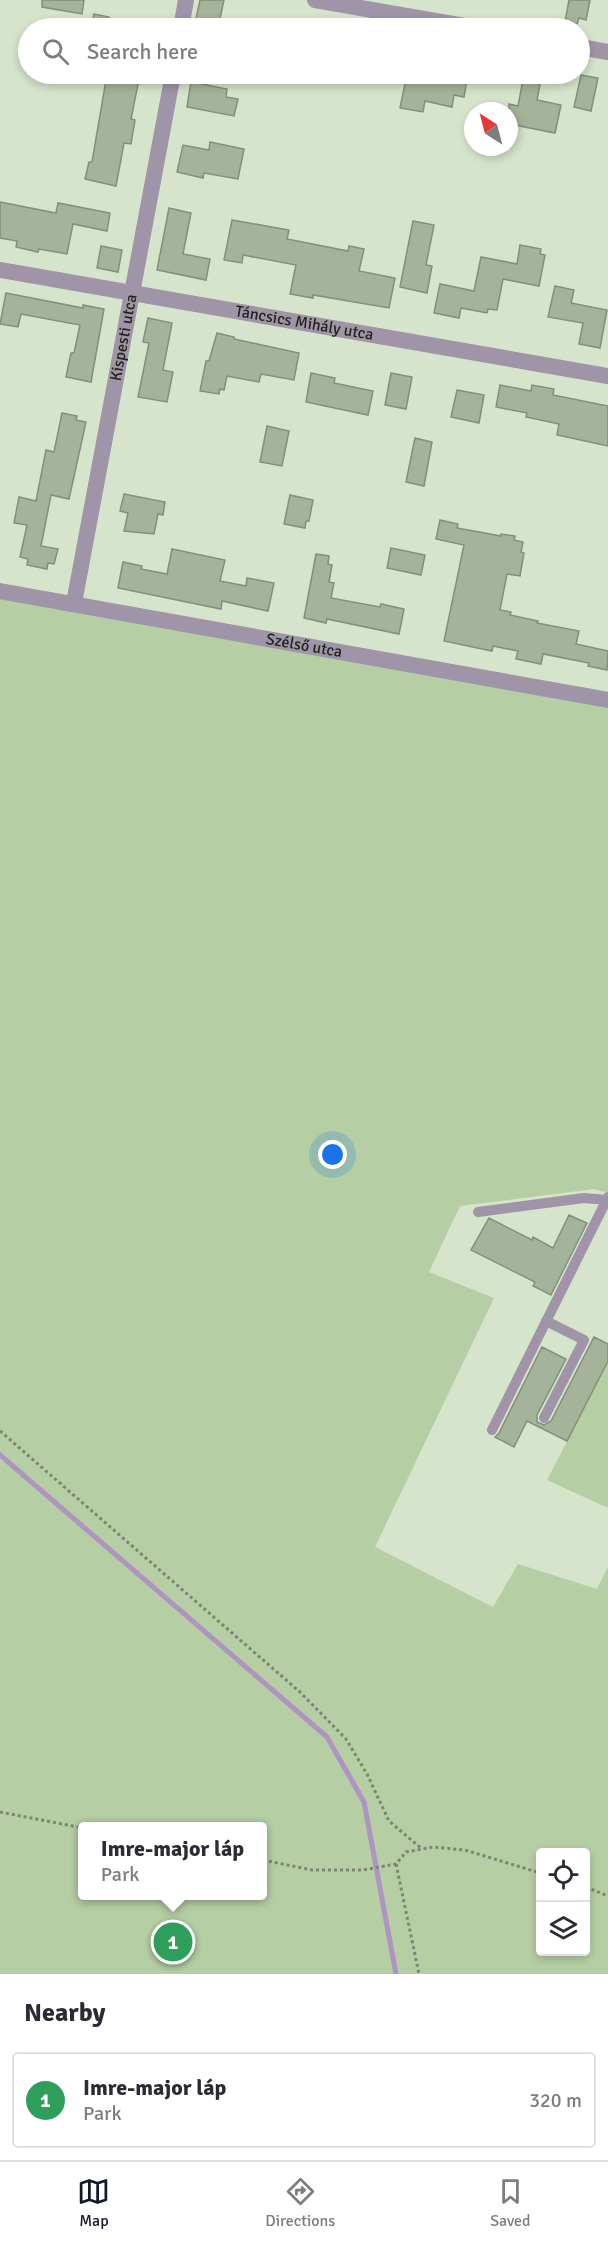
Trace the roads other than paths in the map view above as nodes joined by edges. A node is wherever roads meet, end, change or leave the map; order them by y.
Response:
1 (186, 0) edge
2 (315, 0) edge
3 (183, 18) edge
4 (418, 18) edge
5 (590, 49) edge
6 (608, 52) edge
7 (171, 84) edge
8 (0, 270) edge
9 (131, 293) junction
10 (608, 376) edge
11 (0, 591) edge
12 (74, 603) junction
13 (608, 700) edge
14 (607, 1198) edge
15 (478, 1212) dead end
16 (546, 1321) junction
17 (544, 1418) dead end
18 (492, 1430) dead end

1 - 3 street
2 - 4 street
5 - 6 street
7 - 9 street, Kispesti utca
8 - 9 street, Táncsics Mihály utca
9 - 10 street, Táncsics Mihály utca
9 - 12 street, Kispesti utca
11 - 12 street, Szélső utca
12 - 13 street, Szélső utca
14 - 15 lane
14 - 16 lane
16 - 17 lane
16 - 18 lane

